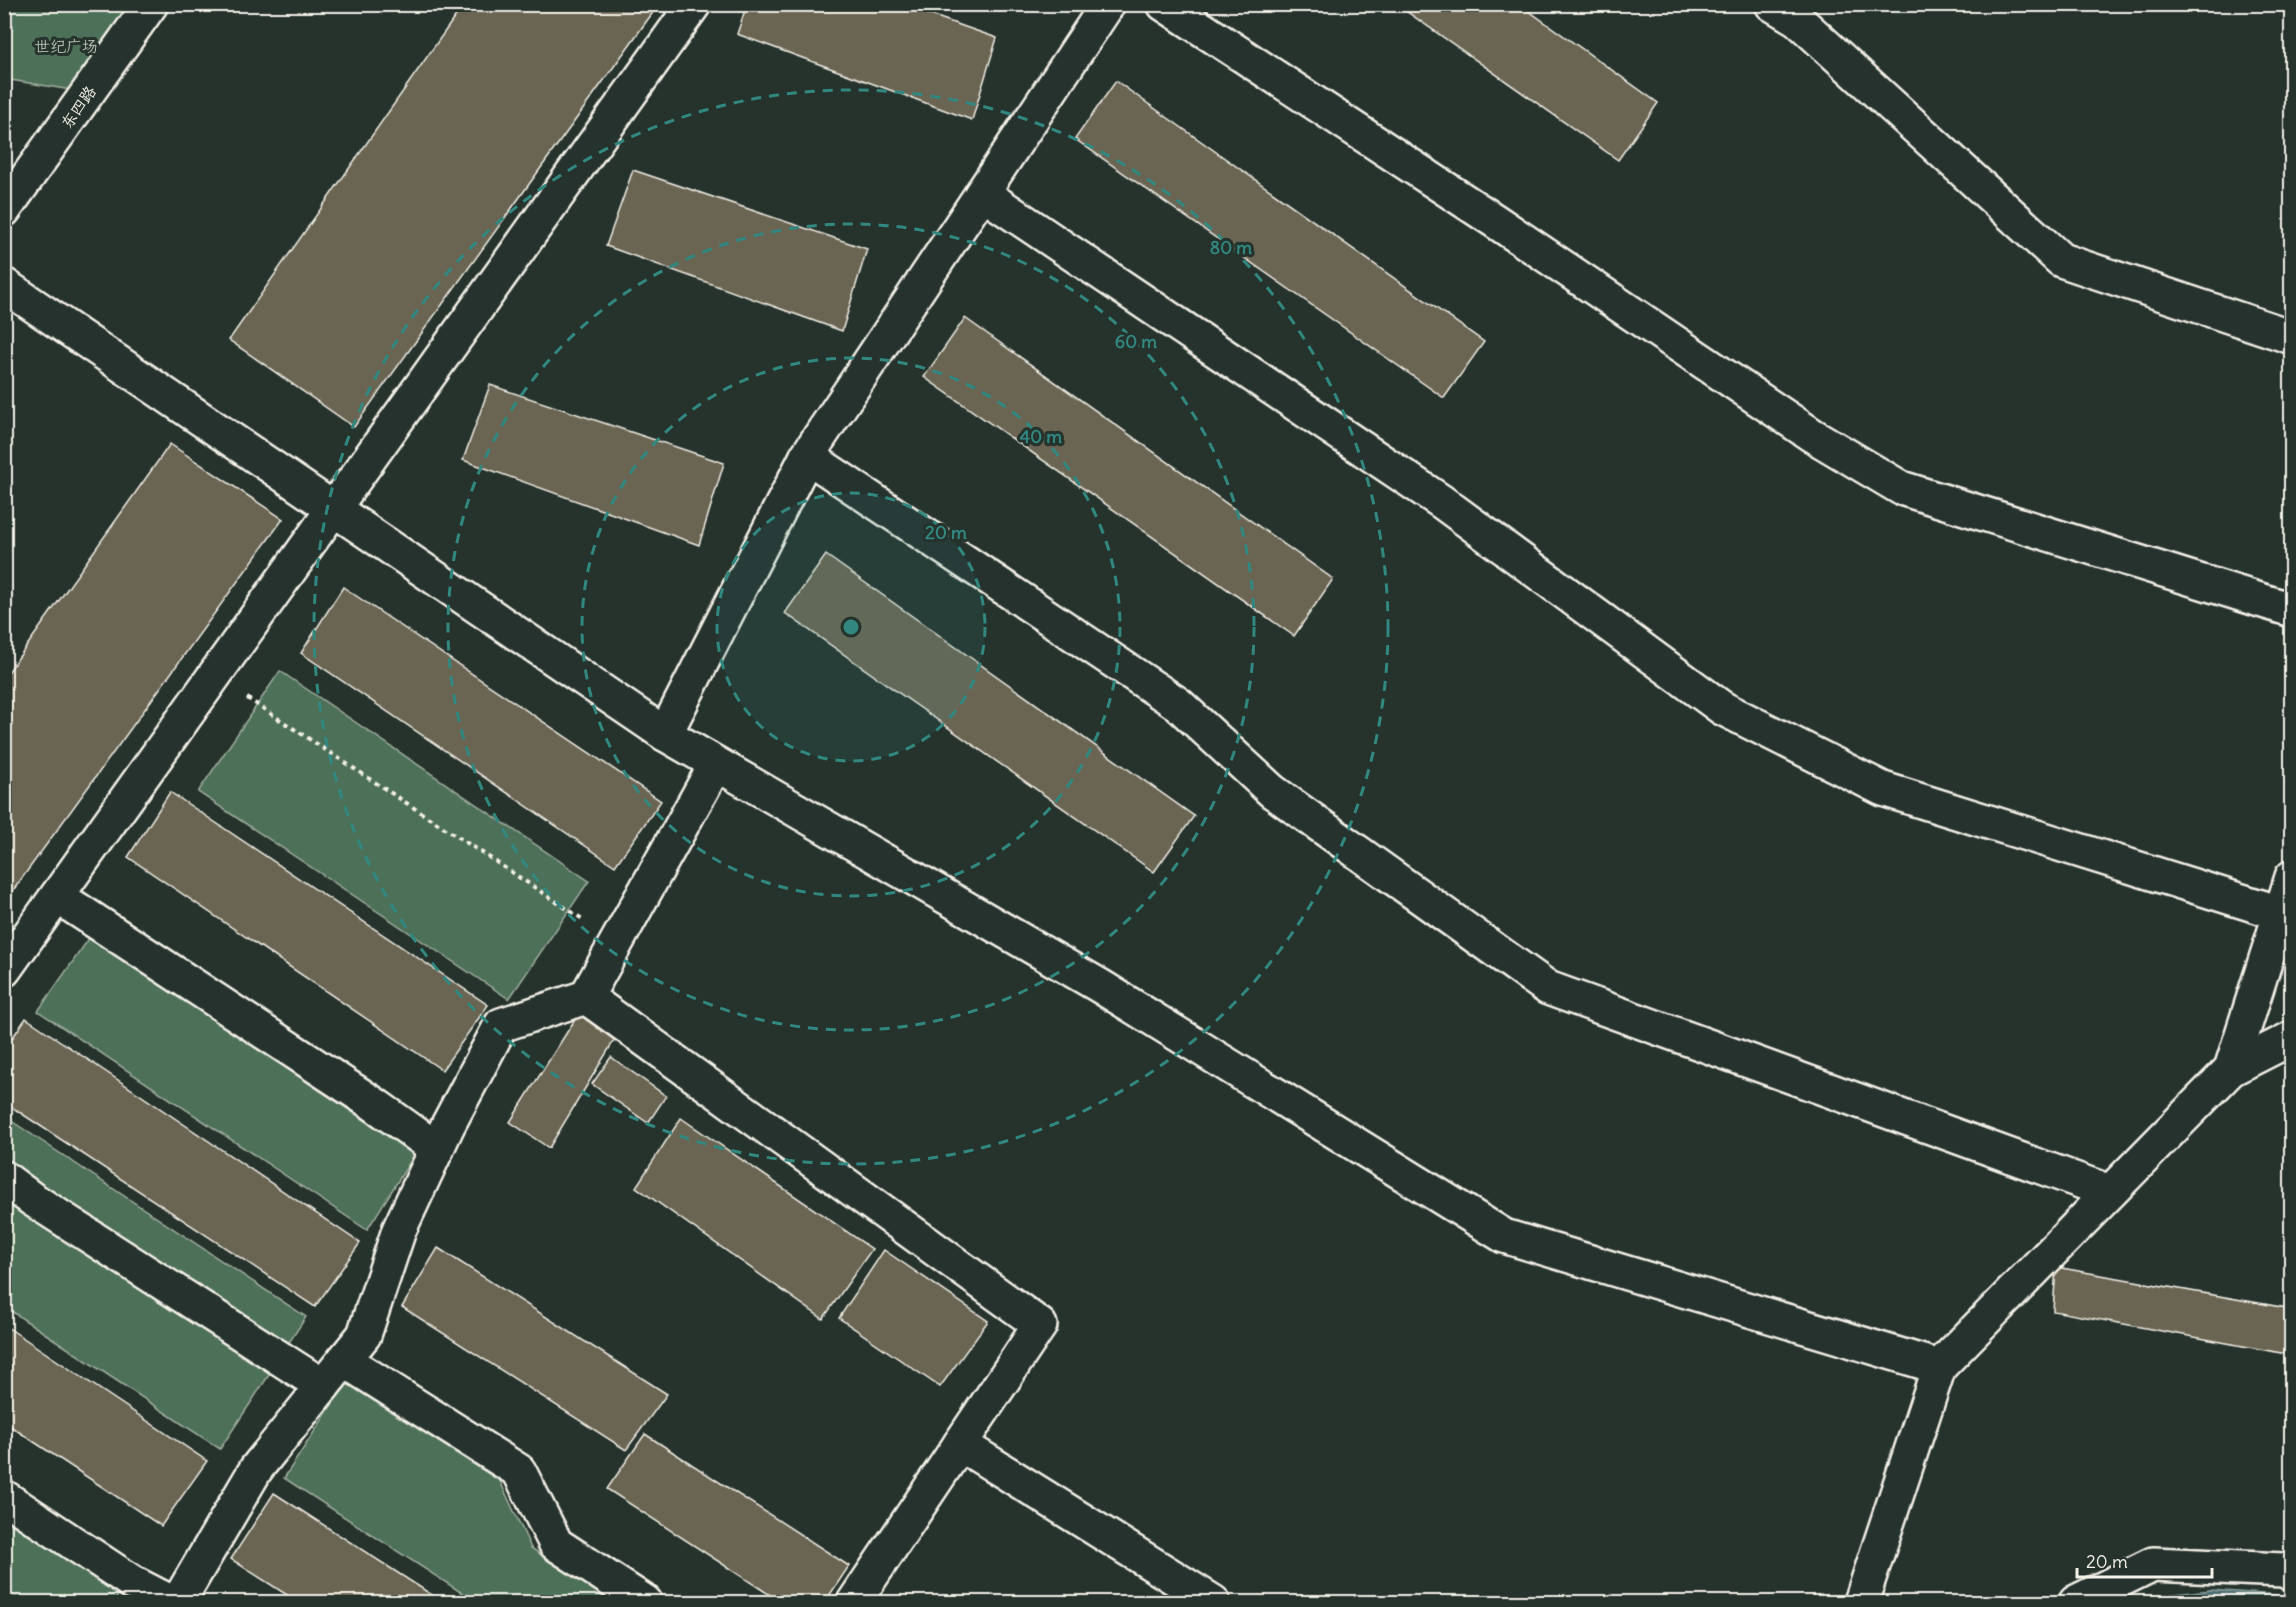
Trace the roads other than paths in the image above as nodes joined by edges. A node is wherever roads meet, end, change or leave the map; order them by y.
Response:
1 (151, 4) edge
2 (693, 4) edge
3 (1108, 4) edge
4 (1164, 4) edge
5 (1772, 4) edge
6 (982, 193) junction
7 (4, 210) edge
8 (4, 285) edge
9 (2292, 337) edge
10 (807, 456) junction
11 (333, 509) junction
12 (2292, 610) edge
13 (665, 734) junction
14 (716, 764) junction
15 (2292, 877) edge
16 (57, 896) junction
17 (2280, 913) junction
18 (4, 970) edge
19 (586, 997) junction
20 (2292, 1038) edge
21 (2231, 1069) junction
22 (437, 1149) junction
23 (4, 1178) edge
24 (2110, 1192) junction
25 (344, 1360) junction
26 (1939, 1367) junction
27 (323, 1386) junction
28 (960, 1444) junction
29 (4, 1497) edge
30 (2292, 1573) edge
31 (170, 1602) edge
32 (178, 1602) edge
33 (645, 1602) edge
34 (854, 1602) edge
35 (1213, 1602) edge
36 (1861, 1602) edge
37 (2076, 1602) edge

1 - 7 street, 东四路
2 - 11 street
3 - 6 street
4 - 12 street
5 - 9 street
6 - 10 street
6 - 17 street
8 - 11 street
10 - 13 street
10 - 24 street
11 - 13 street
11 - 16 street
13 - 14 street
14 - 19 street
14 - 26 street
15 - 17 street
16 - 18 street
16 - 22 street
17 - 21 street
19 - 22 street
19 - 28 street
20 - 21 street
21 - 24 street
22 - 25 street
23 - 27 street
24 - 26 street
25 - 27 street
25 - 33 street
26 - 36 street
27 - 32 street
28 - 34 street
28 - 35 street
29 - 31 street
30 - 37 street

